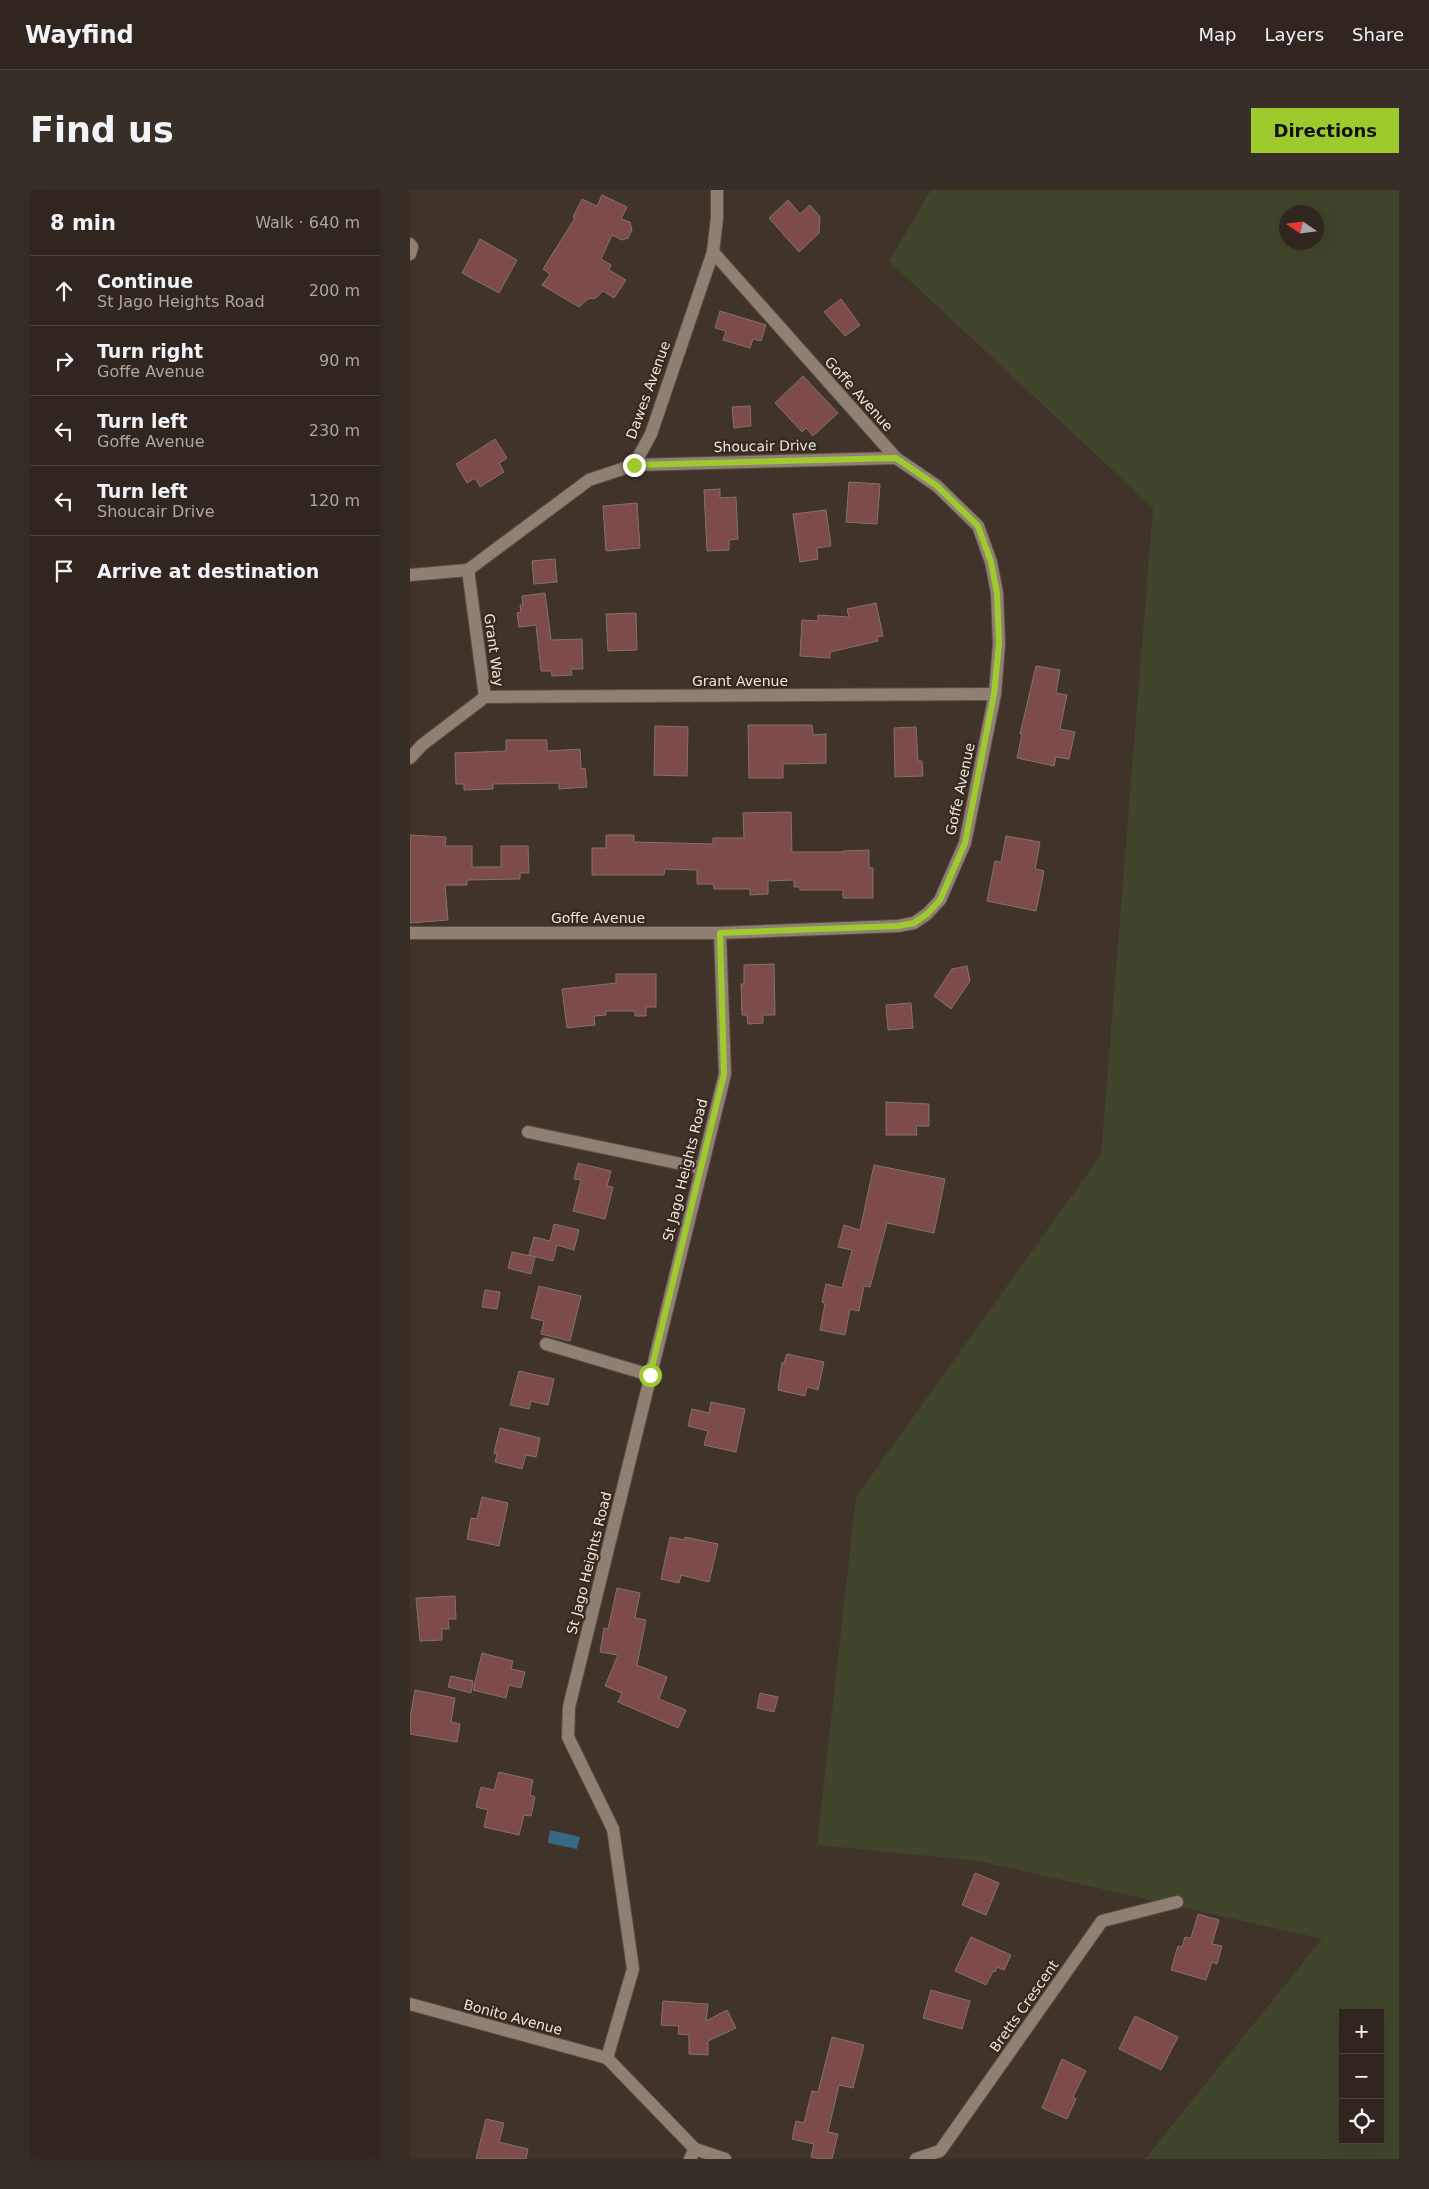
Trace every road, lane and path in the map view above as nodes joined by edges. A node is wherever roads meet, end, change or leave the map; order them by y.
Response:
1 (717, 190) edge
2 (410, 244) edge
3 (713, 252) junction
4 (410, 254) edge
5 (896, 458) junction
6 (634, 465) junction
7 (468, 570) junction
8 (410, 575) edge
9 (994, 694) junction
10 (485, 697) junction
11 (410, 758) edge
12 (410, 933) edge
13 (720, 933) junction
14 (528, 1132) dead end
15 (701, 1168) junction
16 (546, 1344) dead end
17 (650, 1375) junction
18 (1177, 1902) dead end
19 (410, 2004) edge
20 (608, 2058) junction
21 (693, 2154) edge
22 (725, 2159) edge
23 (916, 2159) edge

1 - 3 street, Dawes Avenue
2 - 4 street
3 - 5 street, Goffe Avenue
3 - 6 street, Dawes Avenue
5 - 6 street, Shoucair Drive
5 - 9 street, Goffe Avenue
6 - 7 street
7 - 8 street
7 - 10 street, Grant Way
9 - 10 street, Grant Avenue
9 - 13 street, Goffe Avenue
10 - 11 street, Grant Way
12 - 13 street, Goffe Avenue
13 - 15 street, St Jago Heights Road
14 - 15 street
15 - 17 street, St Jago Heights Road
16 - 17 street
17 - 20 street, St Jago Heights Road
18 - 23 street, Bretts Crescent
19 - 20 street, Bonito Avenue
20 - 21 street
21 - 22 street

